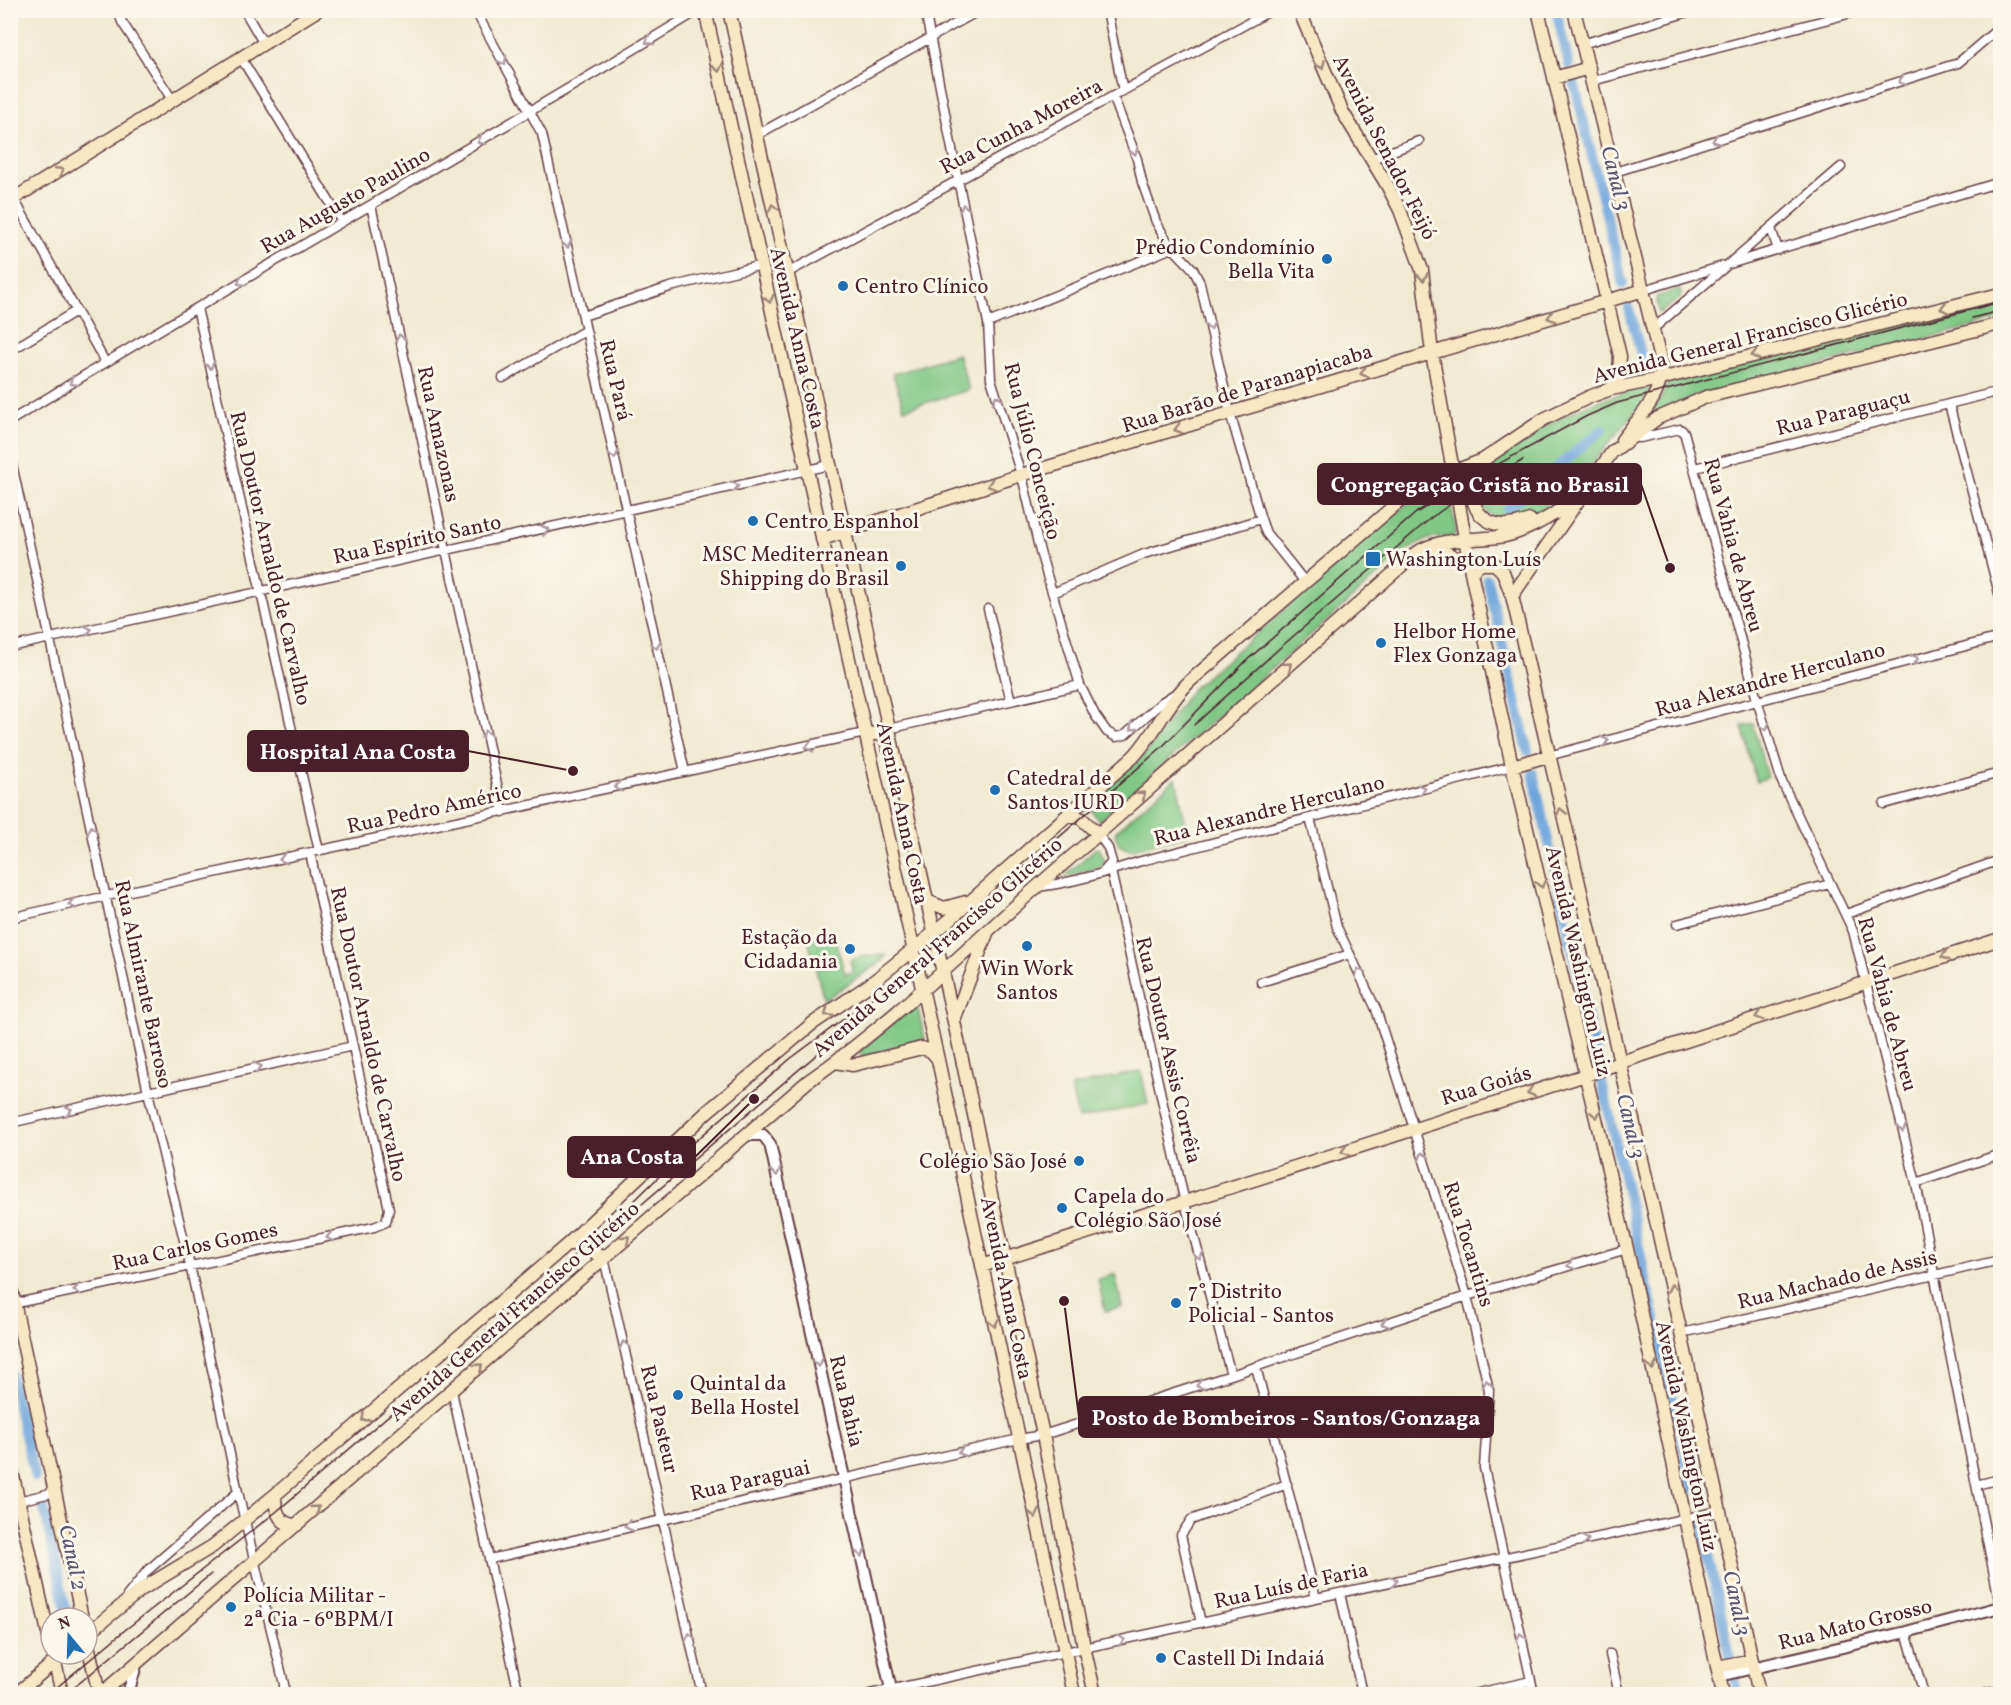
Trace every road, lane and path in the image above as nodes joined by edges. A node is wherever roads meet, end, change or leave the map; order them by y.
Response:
1 (118, 10) edge
2 (244, 10) edge
3 (318, 10) edge
4 (475, 10) edge
5 (699, 10) edge
6 (705, 10) edge
7 (729, 10) edge
8 (925, 10) edge
9 (980, 10) edge
10 (1107, 10) edge
11 (1272, 10) edge
12 (1299, 10) edge
13 (1538, 10) edge
14 (1574, 10) edge
15 (1695, 10) edge
16 (1863, 10) edge
17 (2001, 27) edge
18 (931, 38) junction
19 (264, 44) junction
20 (1582, 44) junction
21 (241, 58) junction
22 (1590, 74) junction
23 (1554, 78) junction
24 (1123, 91) junction
25 (1113, 96) junction
26 (173, 101) junction
27 (532, 112) junction
28 (757, 135) junction
29 (1419, 141) dead end
30 (1371, 159) junction
31 (1841, 168) dead end
32 (1615, 172) junction
33 (958, 180) junction
34 (2001, 182) edge
35 (12, 199) edge
36 (371, 205) junction
37 (342, 222) junction
38 (1771, 228) junction
39 (1172, 248) junction
40 (1778, 250) junction
41 (762, 265) junction
42 (1728, 265) junction
43 (787, 273) junction
44 (1683, 278) junction
45 (1644, 290) junction
46 (2001, 294) edge
47 (1693, 295) junction
48 (1607, 301) junction
49 (197, 308) junction
50 (76, 311) junction
51 (583, 316) junction
52 (988, 323) junction
53 (2001, 324) edge
54 (1653, 329) junction
55 (586, 330) junction
56 (10, 351) edge
57 (1432, 353) junction
58 (105, 362) junction
59 (503, 378) dead end
60 (1660, 379) junction
61 (1611, 389) junction
62 (2001, 391) edge
63 (1949, 404) junction
64 (1230, 413) junction
65 (10, 421) edge
66 (1632, 437) junction
67 (1450, 447) joint
68 (1612, 452) junction
69 (10, 455) edge
70 (1483, 460) junction
71 (830, 465) junction
72 (1695, 468) junction
73 (807, 470) junction
74 (1454, 471) junction
75 (1021, 475) junction
76 (1580, 498) junction
77 (1560, 510) junction
78 (627, 511) junction
79 (1261, 519) junction
80 (1463, 527) junction
81 (845, 531) junction
82 (822, 539) junction
83 (1479, 539) junction
84 (1465, 540) junction
85 (1424, 548) junction
86 (447, 552) junction
87 (1470, 568) junction
88 (1305, 582) junction
89 (260, 592) junction
90 (1053, 593) junction
91 (1512, 596) junction
92 (2001, 597) edge
93 (988, 609) dead end
94 (2001, 637) edge
95 (50, 638) junction
96 (10, 647) edge
97 (1080, 685) junction
98 (1179, 691) junction
99 (1757, 700) junction
100 (1011, 701) junction
101 (888, 729) junction
102 (866, 733) junction
103 (1543, 758) junction
104 (1516, 765) junction
105 (685, 772) junction
106 (2001, 772) edge
107 (899, 777) junction
108 (1884, 804) dead end
109 (503, 812) junction
110 (1068, 814) junction
111 (1310, 818) junction
112 (1098, 834) junction
113 (315, 852) junction
114 (2001, 860) edge
115 (1111, 871) junction
116 (1101, 874) junction
117 (1830, 884) junction
118 (1034, 888) junction
119 (107, 896) junction
120 (927, 901) junction
121 (970, 901) junction
122 (1846, 914) junction
123 (10, 918) edge
124 (1677, 924) dead end
125 (988, 929) junction
126 (934, 933) junction
127 (2001, 939) edge
128 (913, 950) junction
129 (1350, 954) junction
130 (942, 972) junction
131 (1866, 981) junction
132 (1262, 982) dead end
133 (922, 990) junction
134 (954, 1022) junction
135 (352, 1046) junction
136 (938, 1060) junction
137 (835, 1062) junction
138 (1615, 1064) junction
139 (1591, 1073) junction
140 (148, 1092) junction
141 (10, 1123) edge
142 (1413, 1128) junction
143 (746, 1135) junction
144 (2001, 1154) edge
145 (1916, 1183) junction
146 (1185, 1203) junction
147 (386, 1222) joint
148 (568, 1244) junction
149 (1627, 1249) junction
150 (604, 1258) junction
151 (1005, 1258) junction
152 (2001, 1260) edge
153 (190, 1265) junction
154 (982, 1266) junction
155 (1933, 1275) junction
156 (10, 1283) edge
157 (1467, 1296) junction
158 (13, 1304) edge
159 (1682, 1333) junction
160 (1256, 1366) junction
161 (1231, 1375) junction
162 (452, 1391) junction
163 (1038, 1436) junction
164 (1019, 1439) junction
165 (10, 1463) edge
166 (844, 1478) junction
167 (2001, 1479) edge
168 (1287, 1484) junction
169 (1976, 1485) junction
170 (55, 1492) junction
171 (238, 1492) junction
172 (275, 1495) junction
173 (15, 1503) edge
174 (1720, 1511) junction
175 (664, 1518) junction
176 (246, 1520) junction
177 (1685, 1520) junction
178 (297, 1525) junction
179 (1503, 1557) junction
180 (489, 1559) junction
181 (256, 1561) junction
182 (1340, 1593) junction
183 (1316, 1598) junction
184 (41, 1606) edge
185 (79, 1606) edge
186 (2001, 1606) edge
187 (115, 1610) junction
188 (1201, 1623) junction
189 (99, 1624) edge
190 (1906, 1632) junction
191 (1084, 1647) junction
192 (1064, 1652) junction
193 (1610, 1654) dead end
194 (1753, 1664) junction
195 (136, 1665) junction
196 (46, 1666) edge
197 (56, 1666) edge
198 (93, 1666) edge
199 (1718, 1672) junction
200 (1531, 1682) junction
201 (2001, 1690) edge
202 (892, 1693) edge
203 (16, 1695) edge
204 (62, 1695) edge
205 (100, 1695) edge
206 (128, 1695) edge
207 (284, 1695) edge
208 (519, 1695) edge
209 (702, 1695) edge
210 (870, 1695) edge
211 (1074, 1695) edge
212 (1095, 1695) edge
213 (1362, 1695) edge
214 (1473, 1695) edge
215 (1534, 1695) edge
216 (1619, 1695) edge
217 (1723, 1695) edge
218 (1759, 1695) edge
219 (1924, 1695) edge
220 (1983, 1695) edge

1 - 26 street
2 - 19 street
3 - 19 main road
4 -> 27 street, Rua Pará
5 -> 27 street, Rua Augusto Paulino
6 -> 41 main road, Avenida Anna Costa
7 - 28 main road, Avenida Anna Costa
8 - 18 street, Rua Júlio Conceição
9 - 18 street
10 - 24 street
11 - 24 street, Rua Cunha Moreira
12 -> 30 main road, Avenida Senador Feijó
13 - 23 main road
14 - 20 main road
15 - 20 street
16 - 22 street
17 -> 32 street
18 - 28 street
18 - 33 street, Rua Júlio Conceição
19 - 21 main road
20 - 22 main road
21 - 26 main road
21 - 37 street
22 - 23 main road
22 - 32 main road
23 - 48 main road
24 - 25 street, Rua Cunha Moreira
25 - 33 street, Rua Cunha Moreira
25 -> 39 street
35 -> 26 main road
27 -> 36 street, Rua Augusto Paulino
27 -> 51 street, Rua Pará
43 -> 28 main road, Avenida Anna Costa
29 - 30 street
30 -> 57 main road, Avenida Senador Feijó
31 - 38 street
32 - 45 main road
33 - 43 street, Rua Cunha Moreira
52 -> 33 street, Rua Júlio Conceição
34 - 40 street, Rua Barão de Paranapiacaba
35 - 50 street
36 - 37 street, Rua Augusto Paulino
86 -> 36 street, Rua Amazonas
37 -> 49 street, Rua Augusto Paulino
38 - 40 street
38 - 42 street
39 - 52 street
39 -> 64 street
40 - 42 street, Rua Barão de Paranapiacaba
41 - 51 street
41 -> 73 main road, Avenida Anna Costa
42 - 44 street, Rua Barão de Paranapiacaba
42 - 47 street
43 - 71 main road, Avenida Anna Costa
44 - 45 street, Rua Barão de Paranapiacaba
44 - 47 street
45 - 48 main road, Rua Barão de Paranapiacaba
45 - 54 main road
46 -> 60 main road, Avenida General Francisco Glicério
47 - 54 street
48 -> 57 main road, Rua Barão de Paranapiacaba
48 - 61 main road
49 - 58 street, Rua Augusto Paulino
49 -> 89 street, Rua Doutor Arnaldo de Carvalho
50 - 56 street
50 - 58 street
51 - 55 street, Rua Pará
75 -> 52 street, Rua Júlio Conceição
53 - 66 main road, Avenida General Francisco Glicério
54 - 60 main road
55 - 59 street
55 -> 78 street, Rua Pará
57 -> 64 main road, Rua Barão de Paranapiacaba
57 - 67 main road, Avenida Senador Feijó
58 -> 65 street, Rua Augusto Paulino
60 - 61 main road, Avenida General Francisco Glicério
60 - 68 main road
61 - 70 main road, Avenida General Francisco Glicério
62 - 63 street, Rua Paraguaçu
63 - 72 street, Rua Paraguaçu
63 - 92 street
64 -> 75 main road, Rua Barão de Paranapiacaba
64 - 79 street
66 - 68 main road, Avenida General Francisco Glicério
66 - 72 street, Rua Vahia de Abreu
67 - 74 main road, Avenida Washington Luiz
68 - 76 main road, Avenida General Francisco Glicério
69 - 95 street, Rua Almirante Barroso
70 - 74 main road, Avenida General Francisco Glicério
70 - 77 main road
71 - 73 street, Rua Espírito Santo
71 - 81 main road, Avenida Anna Costa
72 - 99 street, Rua Vahia de Abreu
78 -> 73 street, Rua Espírito Santo
73 - 82 main road, Avenida Anna Costa
74 - 80 main road, Avenida Washington Luiz
74 - 88 main road, Avenida General Francisco Glicério
75 -> 81 main road, Rua Barão de Paranapiacaba
75 - 90 street, Rua Júlio Conceição
76 - 77 main road, Avenida General Francisco Glicério
76 - 91 main road
77 - 83 main road, Avenida General Francisco Glicério
86 -> 78 street, Rua Espírito Santo
78 -> 105 street, Rua Pará
79 - 88 street
79 - 90 street
80 - 83 main road
80 - 84 main road, Avenida Washington Luiz
81 - 82 main road, Rua Barão de Paranapiacaba
81 - 101 main road, Avenida Anna Costa
82 - 102 main road, Avenida Anna Costa
83 - 84 main road, Avenida General Francisco Glicério
84 - 85 main road, Avenida General Francisco Glicério
84 - 87 main road, Avenida Washington Luiz
85 - 87 main road
112 -> 85 main road, Avenida General Francisco Glicério
86 - 89 street, Rua Espírito Santo
109 -> 86 street, Rua Amazonas
87 - 91 main road, Avenida Washington Luiz
87 - 104 main road, Avenida Washington Luiz
88 - 98 main road, Avenida General Francisco Glicério
95 -> 89 street, Rua Espírito Santo
89 - 113 street, Rua Doutor Arnaldo de Carvalho
90 - 97 street, Rua Júlio Conceição
91 - 103 main road, Avenida Washington Luiz
93 - 100 street
99 -> 94 street, Rua Alexandre Herculano
95 - 96 street, Rua Espírito Santo
119 -> 95 street, Rua Almirante Barroso
98 -> 97 street, Rua Júlio Conceição
97 - 100 street
98 - 110 main road, Avenida General Francisco Glicério
103 -> 99 street, Rua Alexandre Herculano
99 -> 117 street, Rua Vahia de Abreu
100 - 101 street
101 - 107 main road, Avenida Anna Costa
102 -> 105 street, Rua Pedro Américo
102 - 107 main road
102 - 128 main road, Avenida Anna Costa
103 - 104 main road
138 -> 103 main road, Avenida Washington Luiz
111 -> 104 street, Rua Alexandre Herculano
104 -> 139 main road, Avenida Washington Luiz
105 -> 109 street, Rua Pedro Américo
106 - 108 street
107 - 120 main road, Avenida Anna Costa
109 - 113 street, Rua Pedro Américo
110 - 112 main road
110 - 121 main road, Avenida General Francisco Glicério
111 - 115 street, Rua Alexandre Herculano
111 - 129 street, Rua Tocantins
112 - 116 street
112 - 118 main road, Avenida General Francisco Glicério
113 -> 119 street, Rua Pedro Américo
113 - 135 street, Rua Doutor Arnaldo de Carvalho
114 - 122 street
115 - 116 street, Rua Alexandre Herculano
115 - 146 street, Rua Doutor Assis Corrêia
116 - 118 street, Rua Alexandre Herculano
117 - 122 street, Rua Vahia de Abreu
117 - 124 street
118 - 125 main road, Avenida General Francisco Glicério
119 -> 123 street, Rua Pedro Américo
119 - 140 street, Rua Almirante Barroso
120 - 121 main road
120 - 126 main road, Avenida Anna Costa
121 - 126 main road, Avenida General Francisco Glicério
122 - 131 street, Rua Vahia de Abreu
125 - 130 main road, Avenida General Francisco Glicério
125 - 134 main road
126 - 128 main road, Avenida General Francisco Glicério
126 - 130 main road, Avenida Anna Costa
127 -> 131 main road, Rua Goiás
128 - 133 main road, Avenida Anna Costa
128 -> 148 main road, Avenida General Francisco Glicério
129 - 132 street
142 -> 129 street, Rua Tocantins
130 - 133 main road, Avenida General Francisco Glicério
130 - 134 main road, Avenida Anna Costa
131 -> 138 main road, Rua Goiás
131 -> 145 street, Rua Vahia de Abreu
133 - 136 main road, Avenida Anna Costa
133 - 137 main road, Avenida General Francisco Glicério
134 - 151 main road, Avenida Anna Costa
140 -> 135 street
135 - 147 street, Rua Doutor Arnaldo de Carvalho
136 - 137 main road
136 - 154 main road, Avenida Anna Costa
137 - 143 main road, Avenida General Francisco Glicério
138 - 139 main road, Rua Goiás
159 -> 138 main road, Avenida Washington Luiz
139 -> 142 main road, Rua Goiás
139 -> 149 main road, Avenida Washington Luiz
141 -> 140 street
140 - 153 street, Rua Almirante Barroso
142 -> 146 main road, Rua Goiás
157 -> 142 street, Rua Tocantins
150 -> 143 main road, Avenida General Francisco Glicério
143 -> 166 street, Rua Bahia
144 - 145 street
145 - 155 street, Rua Vahia de Abreu
146 - 151 main road, Rua Goiás
146 -> 161 street, Rua Doutor Assis Corrêia
147 -> 153 street, Rua Carlos Gomes
148 - 150 main road
148 -> 172 main road, Avenida General Francisco Glicério
149 -> 157 street, Rua Paraguai
149 -> 177 main road, Avenida Washington Luiz
162 -> 150 main road, Avenida General Francisco Glicério
175 -> 150 street, Rua Pasteur
151 - 154 main road, Rua Goiás
151 - 163 main road, Avenida Anna Costa
152 - 155 street, Rua Machado de Assis
153 -> 158 street, Rua Carlos Gomes
153 - 171 street, Rua Almirante Barroso
154 -> 164 main road, Avenida Anna Costa
155 - 159 street, Rua Machado de Assis
155 - 169 street, Rua Vahia de Abreu
156 - 158 main road
157 -> 160 street, Rua Paraguai
179 -> 157 street, Rua Tocantins
158 - 170 main road
159 - 174 main road, Avenida Washington Luiz
160 - 161 street, Rua Paraguai
160 - 168 street
161 -> 163 street, Rua Paraguai
178 -> 162 main road, Avenida General Francisco Glicério
162 - 180 street
163 - 164 street, Rua Paraguai
163 - 191 main road, Avenida Anna Costa
164 -> 166 street, Rua Paraguai
164 -> 192 main road, Avenida Anna Costa
165 - 173 main road
166 - 175 street, Rua Paraguai
166 -> 202 street, Rua Bahia
167 - 169 street
168 - 183 street
168 - 188 street
169 - 186 street, Rua Vahia de Abreu
170 - 173 street
170 - 185 main road
171 - 176 street, Rua Almirante Barroso
171 - 187 street
172 - 176 main road, Avenida General Francisco Glicério
172 - 178 main road
173 - 184 main road
174 - 177 street, Rua Luís de Faria
174 - 194 main road, Avenida Washington Luiz
175 -> 180 street, Rua Paraguai
209 -> 175 street, Rua Pasteur
176 - 181 street, Rua Almirante Barroso
176 - 187 main road, Avenida General Francisco Glicério
179 -> 177 street, Rua Luís de Faria
177 - 199 main road, Avenida Washington Luiz
178 - 181 main road, Avenida General Francisco Glicério
182 -> 179 street, Rua Luís de Faria
200 -> 179 street, Rua Tocantins
180 - 208 street
181 - 195 main road, Avenida General Francisco Glicério
181 - 207 street, Rua Almirante Barroso
182 - 183 street, Rua Luís de Faria
182 - 213 street
183 - 188 street, Rua Luís de Faria
186 - 190 street, Rua Mato Grosso
187 - 189 main road, Avenida General Francisco Glicério
191 -> 188 street, Rua Luís de Faria
190 - 194 street, Rua Mato Grosso
190 - 219 street
191 - 192 street, Rua Luís de Faria
191 - 212 main road, Avenida Anna Costa
192 - 202 street, Rua Luís de Faria
192 - 211 main road, Avenida Anna Costa
193 - 216 street
194 - 199 main road
194 - 218 main road, Avenida Washington Luiz
195 - 205 main road, Avenida General Francisco Glicério
195 - 206 street
196 - 203 main road
197 - 204 main road
198 - 205 main road
199 - 217 main road, Avenida Washington Luiz
200 - 214 street
200 - 215 street, Rua Tocantins
201 - 220 street
202 - 210 street, Rua Luís de Faria

